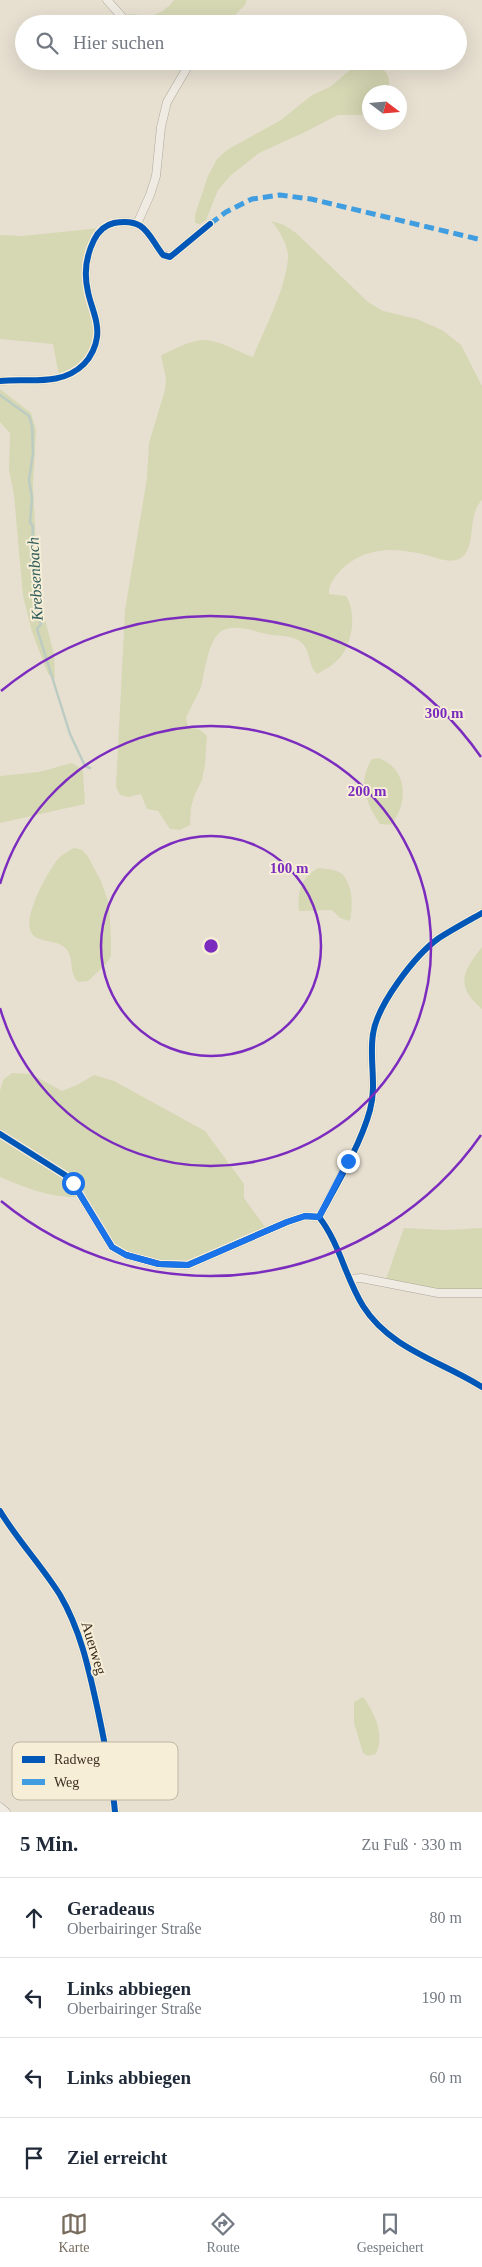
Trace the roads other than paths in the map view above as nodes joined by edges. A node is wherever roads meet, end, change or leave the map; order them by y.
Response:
1 (107, 0) edge
2 (120, 15) edge
3 (186, 70) edge
4 (137, 224) junction
5 (210, 224) dead end
6 (0, 380) edge
7 (482, 913) edge
8 (0, 1134) edge
9 (319, 1217) junction
10 (350, 1280) junction
11 (482, 1294) edge
12 (482, 1387) edge
13 (0, 1512) edge
14 (104, 1742) edge
15 (0, 1807) edge
16 (6, 1812) edge

1 - 2 street
3 - 4 street
4 - 5 street
4 - 6 street
7 - 9 street
8 - 9 street
9 - 10 street
10 - 11 street
10 - 12 street
13 - 14 street, Auerweg
15 - 16 street

